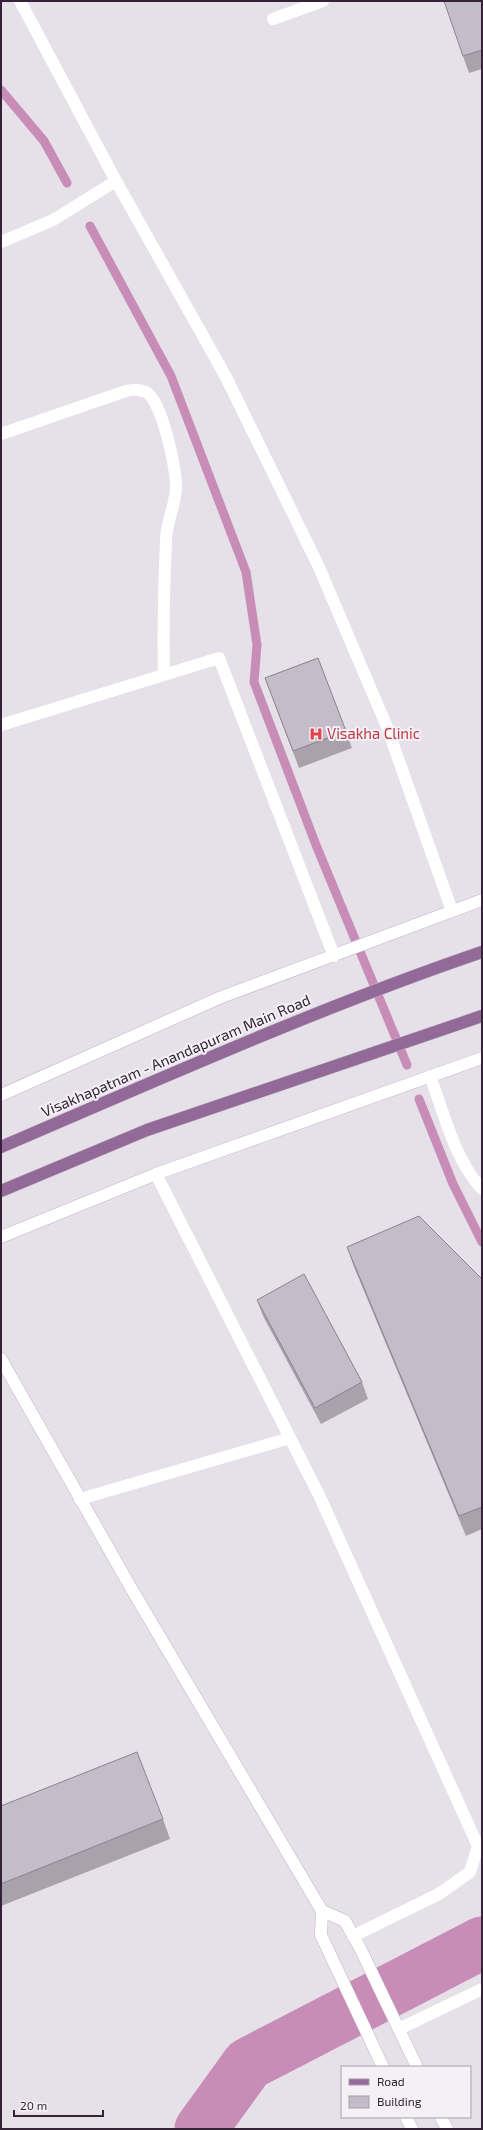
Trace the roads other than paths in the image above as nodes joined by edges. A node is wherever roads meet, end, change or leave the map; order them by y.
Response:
1 (20, 1) edge
2 (323, 1) edge
3 (273, 19) dead end
4 (116, 181) junction
5 (1, 242) edge
6 (1, 434) edge
7 (164, 674) junction
8 (1, 725) edge
9 (482, 900) edge
10 (452, 911) junction
11 (482, 952) edge
12 (339, 954) junction
13 (482, 1016) edge
14 (482, 1058) edge
15 (430, 1076) junction
16 (1, 1094) edge
17 (1, 1147) edge
18 (156, 1174) junction
19 (482, 1190) edge
20 (1, 1191) edge
21 (1, 1237) edge
22 (1, 1359) edge
23 (290, 1438) junction
24 (80, 1498) junction
25 (322, 1911) junction
26 (353, 1936) junction
27 (482, 1989) edge
28 (399, 2029) junction
29 (383, 2066) edge
30 (418, 2066) edge
31 (406, 2118) edge
32 (442, 2118) edge
33 (412, 2129) edge
34 (447, 2129) edge

1 - 4 street
2 - 3 street
4 - 5 street
4 - 10 street
6 - 7 street
7 - 8 street
7 - 12 street
9 - 10 street
10 - 12 street
11 - 17 main road, Visakhapatnam - Anandapuram Main Road
12 - 16 street
13 - 20 main road
14 - 15 street
15 - 18 street
15 - 19 street
18 - 21 street
18 - 23 street
22 - 24 street
23 - 24 street
23 - 26 street
24 - 25 street
25 - 26 street
25 - 29 street
26 - 28 street
27 - 28 street
28 - 30 street
31 - 33 street
32 - 34 street

